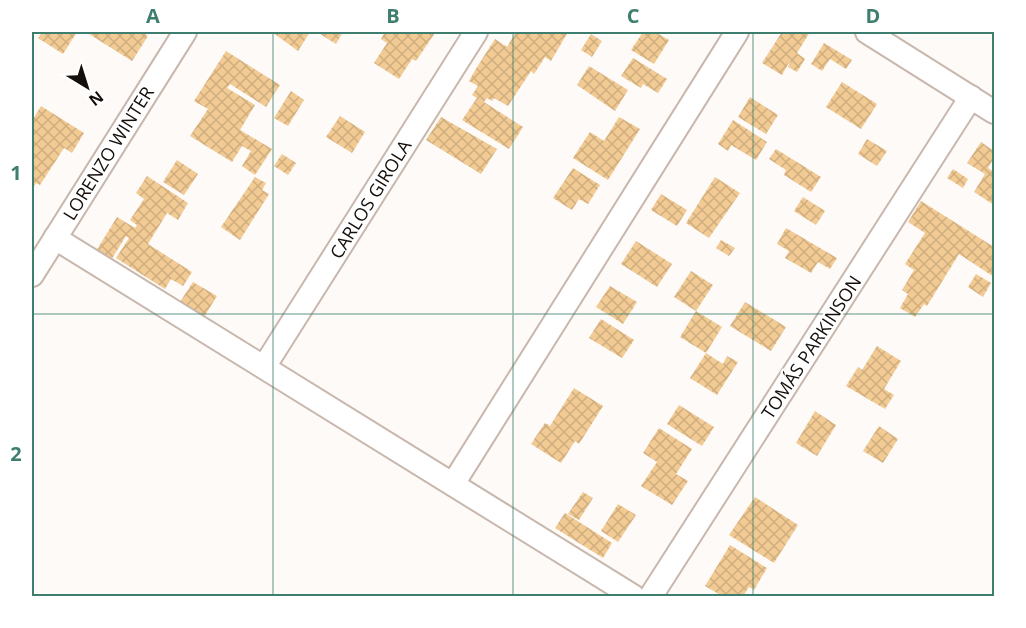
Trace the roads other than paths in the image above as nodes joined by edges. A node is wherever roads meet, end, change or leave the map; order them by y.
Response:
1 (185, 32) edge
2 (476, 32) edge
3 (737, 32) edge
4 (867, 32) edge
5 (971, 97) junction
6 (994, 112) edge
7 (55, 238) junction
8 (33, 270) edge
9 (264, 367) junction
10 (453, 484) junction
11 (633, 597) edge
12 (651, 597) edge

1 - 7 street, LORENZO WINTER
2 - 9 street, CARLOS GIROLA
3 - 10 street
4 - 5 street
5 - 6 street
5 - 12 street, TOMÁS PARKINSON
7 - 8 street, LORENZO WINTER
7 - 9 street
9 - 10 street
10 - 11 street

